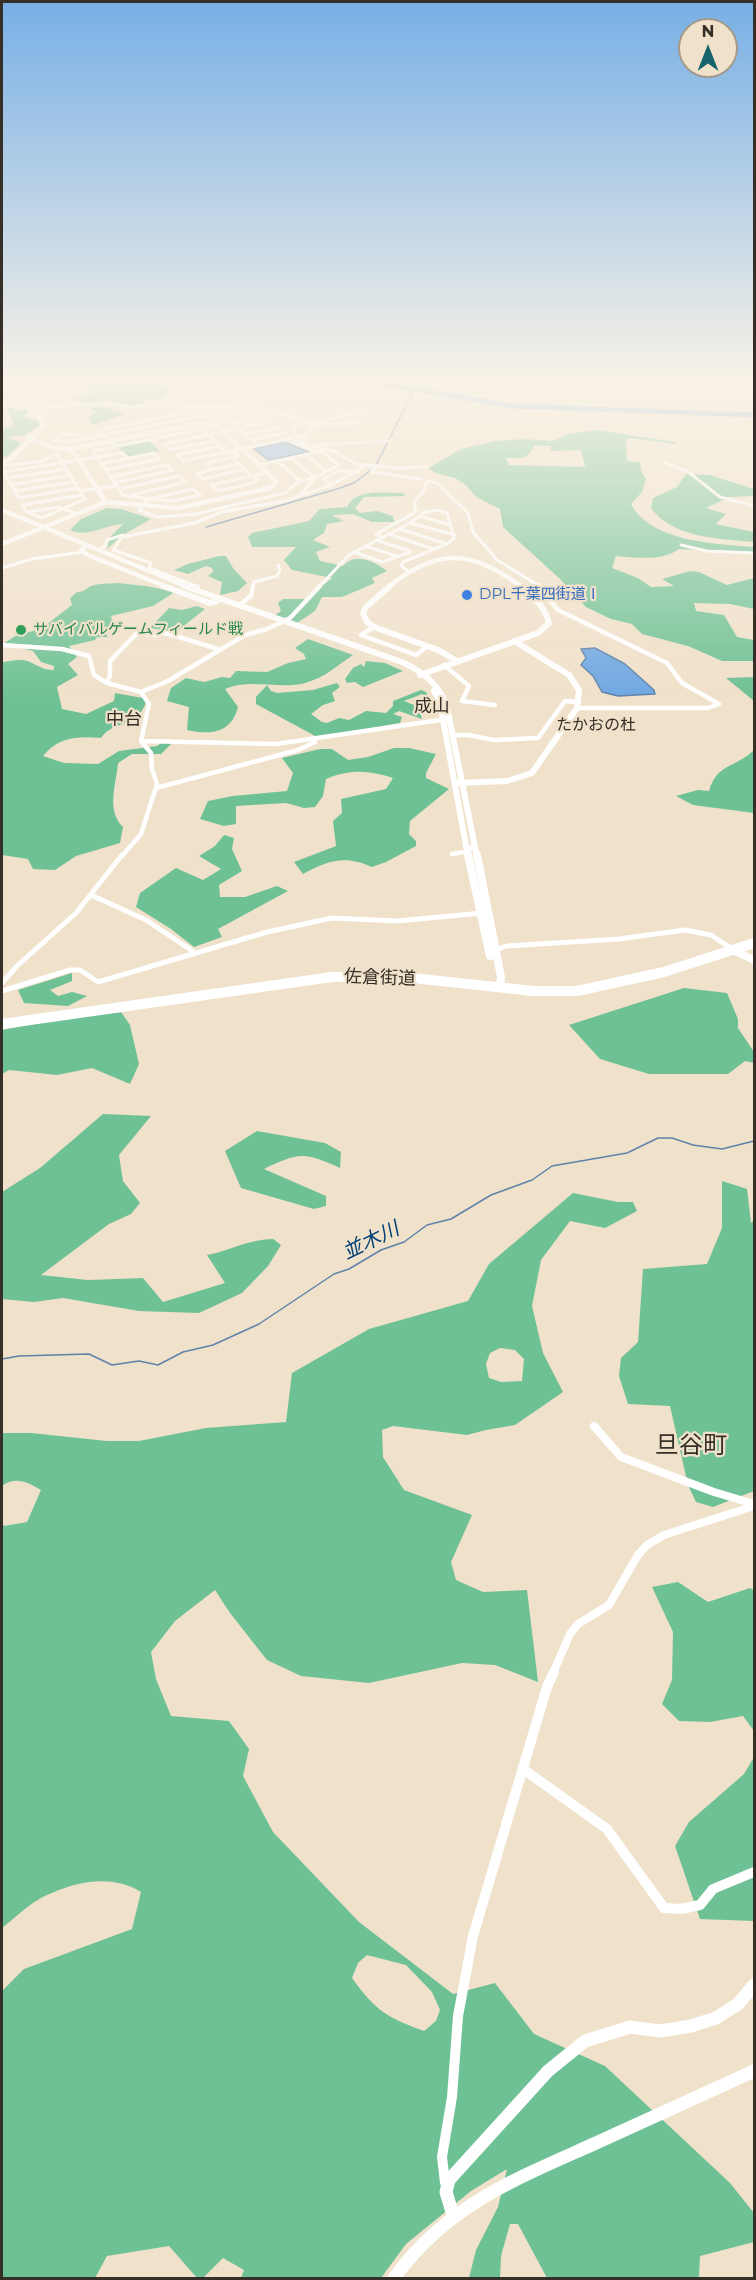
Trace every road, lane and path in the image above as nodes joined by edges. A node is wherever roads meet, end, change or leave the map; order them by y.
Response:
1 (13, 487) edge
2 (39, 487) edge
3 (77, 487) edge
4 (103, 487) edge
5 (117, 487) edge
6 (163, 487) edge
7 (214, 487) edge
8 (236, 487) edge
9 (271, 487) edge
10 (292, 487) edge
11 (307, 487) edge
12 (322, 487) edge
13 (425, 487) edge
14 (442, 487) edge
15 (708, 487) edge
16 (98, 488) junction
17 (230, 489) junction
18 (15, 491) junction
19 (80, 492) junction
20 (238, 495) junction
21 (301, 495) junction
22 (126, 496) junction
23 (150, 498) junction
24 (213, 501) junction
25 (106, 502) junction
26 (143, 506) junction
27 (754, 506) edge
28 (64, 508) junction
29 (221, 508) junction
30 (2, 512) edge
31 (27, 512) junction
32 (77, 514) junction
33 (419, 516) junction
34 (410, 523) junction
35 (451, 525) junction
36 (400, 528) junction
37 (43, 529) junction
38 (134, 533) junction
39 (384, 535) junction
40 (454, 535) junction
41 (376, 540) junction
42 (2, 544) edge
43 (447, 544) junction
44 (681, 545) dead end
45 (365, 546) junction
46 (434, 549) junction
47 (84, 550) junction
48 (98, 552) junction
49 (354, 552) junction
50 (411, 552) junction
51 (754, 553) edge
52 (420, 555) junction
53 (397, 557) junction
54 (278, 565) dead end
55 (2, 568) edge
56 (149, 568) junction
57 (408, 571) junction
58 (138, 574) junction
59 (164, 579) junction
60 (195, 590) junction
61 (217, 601) junction
62 (238, 606) junction
63 (282, 622) junction
64 (374, 627) junction
65 (514, 641) junction
66 (2, 645) edge
67 (428, 646) junction
68 (221, 650) junction
69 (457, 661) junction
70 (444, 665) junction
71 (421, 674) junction
72 (107, 683) junction
73 (141, 692) junction
74 (495, 705) dead end
75 (578, 705) junction
76 (446, 719) junction
77 (452, 735) junction
78 (323, 738) junction
79 (141, 741) junction
80 (457, 783) junction
81 (156, 788) junction
82 (473, 845) junction
83 (467, 851) junction
84 (452, 854) dead end
85 (91, 895) junction
86 (486, 907) junction
87 (480, 915) junction
88 (493, 940) junction
89 (754, 943) edge
90 (507, 946) junction
91 (495, 951) junction
92 (735, 951) junction
93 (194, 952) junction
94 (754, 960) edge
95 (2, 983) edge
96 (500, 988) junction
97 (2, 991) edge
98 (2, 1024) edge
99 (594, 1426) dead end
100 (754, 1505) edge
101 (523, 1769) junction
102 (754, 1872) edge
103 (754, 1986) edge
104 (754, 2071) edge
105 (446, 2192) junction
106 (453, 2215) junction
107 (394, 2278) edge

1 - 18 street
2 - 18 street
3 - 19 street
4 - 16 street
5 - 22 street
6 - 22 street
7 - 17 street
8 - 17 street
9 - 20 street
10 - 29 street
11 - 21 street
12 - 21 street
13 - 39 street
14 - 75 street
15 - 27 street
16 - 19 street
16 - 25 street
17 - 20 street
18 - 19 street
19 - 28 street
19 - 31 street
20 - 24 street
21 - 38 street
22 - 23 street
23 - 23 street
23 - 26 street
24 - 26 street
24 - 29 street
25 - 26 street
25 - 32 street
26 - 29 street
28 - 31 street
28 - 31 street
28 - 32 street
30 - 37 street
32 - 37 street
33 - 34 street
33 - 35 street
33 - 35 street
34 - 36 street
34 - 40 street
35 - 40 street
36 - 39 street
36 - 43 street
37 - 42 street
37 - 47 street
37 - 48 street
38 - 48 street
38 - 56 street
39 - 41 street
39 - 46 street
40 - 43 street
41 - 45 street
41 - 50 street
43 - 46 street
44 - 51 street
45 - 49 street
45 - 53 street
46 - 52 street
47 - 48 street
47 - 55 street
47 - 58 street
48 - 59 street
49 - 53 street
49 - 63 street
50 - 52 street
50 - 53 street
52 - 57 street
54 - 62 street
56 - 58 street
56 - 60 street
57 - 64 street
57 - 65 street
58 - 61 street
59 - 60 street
59 - 61 street
60 - 62 street
61 - 63 street
62 - 63 street
63 - 68 street
63 - 71 street
64 - 67 street
64 - 67 street
65 - 69 street
65 - 75 street
66 - 72 street
67 - 69 street
68 - 72 street
68 - 73 street
69 - 70 street
70 - 71 street
70 - 74 street
71 - 76 street
72 - 73 street
73 - 79 street
75 - 77 street
75 - 80 street
76 - 77 street
76 - 78 street
76 - 80 street
77 - 80 street
78 - 79 street
78 - 81 street
79 - 81 street
80 - 82 street
80 - 83 street
81 - 85 street
82 - 83 street
82 - 86 street
83 - 84 street
83 - 87 street
85 - 93 street
85 - 95 street
86 - 87 street
86 - 88 street
87 - 93 street
87 - 96 street
88 - 90 street
88 - 91 street
89 - 92 highway, 佐倉街道
90 - 91 street
90 - 92 street
91 - 96 street
92 - 94 main road
92 - 96 highway, 佐倉街道
93 - 97 street
96 - 98 highway, 佐倉街道
99 - 100 street
100 - 101 street
101 - 102 street
101 - 105 street
103 - 105 street
104 - 106 street
105 - 106 street
106 - 107 street

